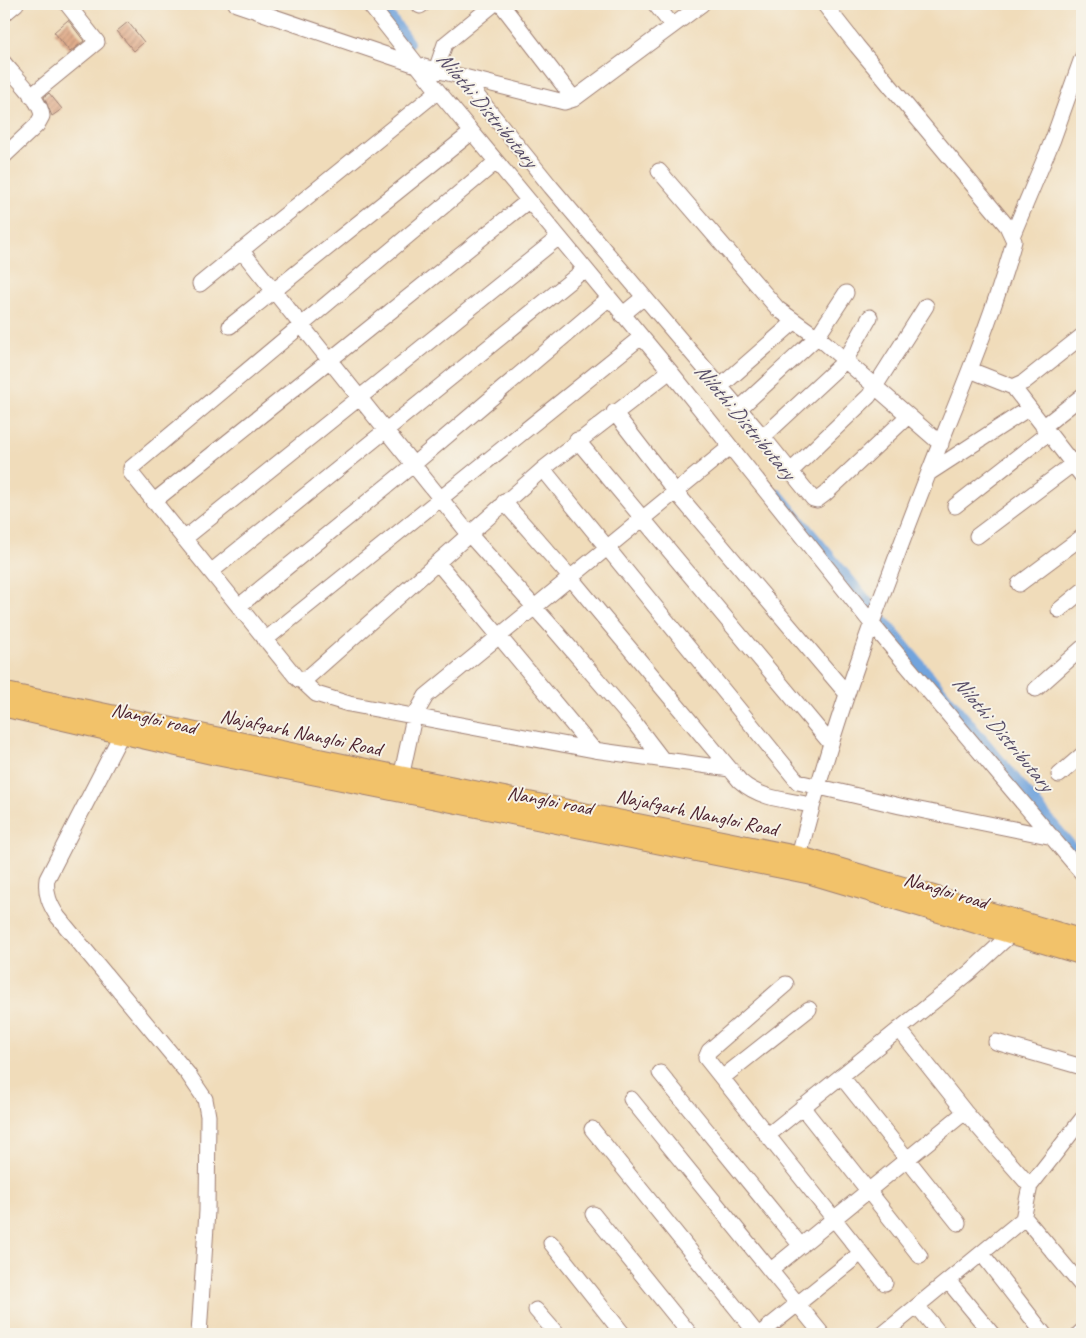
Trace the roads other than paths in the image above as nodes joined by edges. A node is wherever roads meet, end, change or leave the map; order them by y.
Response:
1 (16, 4) edge
2 (67, 4) edge
3 (236, 4) edge
4 (369, 4) edge
5 (494, 4) edge
6 (501, 4) edge
7 (655, 4) edge
8 (702, 4) edge
9 (824, 4) edge
10 (4, 14) edge
11 (672, 25) junction
12 (1082, 58) edge
13 (4, 65) edge
14 (417, 65) junction
15 (436, 70) junction
16 (462, 77) junction
17 (438, 91) junction
18 (32, 96) junction
19 (574, 99) junction
20 (472, 132) junction
21 (4, 156) edge
22 (496, 162) junction
23 (659, 171) dead end
24 (528, 200) junction
25 (1013, 234) junction
26 (558, 237) junction
27 (242, 250) junction
28 (585, 269) junction
29 (200, 284) dead end
30 (274, 291) junction
31 (846, 294) dead end
32 (608, 299) junction
33 (642, 299) junction
34 (926, 306) dead end
35 (624, 313) junction
36 (870, 317) dead end
37 (794, 322) junction
38 (230, 326) dead end
39 (301, 326) junction
40 (1082, 336) edge
41 (641, 337) junction
42 (817, 337) junction
43 (331, 361) junction
44 (845, 361) junction
45 (970, 370) junction
46 (670, 371) junction
47 (720, 387) junction
48 (1013, 387) junction
49 (875, 388) junction
50 (1082, 396) edge
51 (361, 398) junction
52 (1029, 408) junction
53 (739, 409) junction
54 (614, 412) junction
55 (908, 416) junction
56 (387, 430) junction
57 (1045, 430) junction
58 (763, 437) junction
59 (577, 440) junction
60 (941, 444) junction
61 (730, 447) junction
62 (414, 464) junction
63 (1079, 466) edge
64 (543, 469) junction
65 (791, 471) junction
66 (929, 473) junction
67 (675, 491) junction
68 (440, 499) junction
69 (153, 502) junction
70 (504, 502) junction
71 (955, 506) dead end
72 (641, 519) junction
73 (469, 534) junction
74 (977, 536) dead end
75 (1082, 537) edge
76 (184, 539) junction
77 (606, 547) junction
78 (438, 563) junction
79 (212, 571) junction
80 (570, 577) junction
81 (1019, 584) dead end
82 (1082, 590) edge
83 (239, 606) junction
84 (533, 606) junction
85 (1059, 610) dead end
86 (872, 624) junction
87 (499, 635) junction
88 (265, 640) junction
89 (1082, 648) edge
90 (301, 680) junction
91 (1036, 689) dead end
92 (4, 692) edge
93 (847, 694) junction
94 (4, 707) edge
95 (414, 716) junction
96 (122, 733) junction
97 (831, 744) junction
98 (594, 750) junction
99 (1082, 755) edge
100 (662, 759) junction
101 (730, 769) junction
102 (1059, 775) dead end
103 (400, 784) junction
104 (818, 786) junction
105 (812, 805) junction
106 (1053, 836) junction
107 (799, 856) junction
108 (829, 872) junction
109 (1082, 873) edge
110 (1011, 934) junction
111 (1082, 939) edge
112 (1082, 956) edge
113 (786, 984) dead end
114 (809, 1009) dead end
115 (899, 1029) junction
116 (996, 1042) dead end
117 (1082, 1067) edge
118 (660, 1073) dead end
119 (840, 1076) junction
120 (722, 1078) junction
121 (631, 1099) dead end
122 (802, 1107) junction
123 (965, 1112) junction
124 (1082, 1119) edge
125 (592, 1129) dead end
126 (767, 1136) junction
127 (908, 1159) junction
128 (1030, 1186) junction
129 (868, 1191) junction
130 (593, 1214) dead end
131 (1024, 1217) junction
132 (834, 1219) junction
133 (958, 1223) dead end
134 (551, 1243) dead end
135 (801, 1246) junction
136 (861, 1253) junction
137 (982, 1254) junction
138 (920, 1256) dead end
139 (770, 1270) junction
140 (949, 1282) junction
141 (885, 1283) dead end
142 (1082, 1286) edge
143 (797, 1303) junction
144 (918, 1307) junction
145 (536, 1310) dead end
146 (1082, 1331) edge
147 (886, 1333) edge
148 (199, 1334) edge
149 (557, 1334) edge
150 (623, 1334) edge
151 (690, 1334) edge
152 (758, 1334) edge
153 (822, 1334) edge
154 (940, 1334) edge
155 (992, 1334) edge
156 (1044, 1334) edge
157 (1079, 1334) edge

1 - 10 street
2 - 18 street
3 - 14 street
4 - 14 street
5 - 15 street
6 - 19 street
7 - 11 street
8 - 11 street
9 - 25 street
11 - 19 street
12 - 25 street
13 - 18 street
14 - 15 street
14 - 17 street
15 - 16 street
16 - 19 street
16 - 33 street
17 - 20 street
17 - 27 street
18 - 21 street
20 - 22 street
20 - 30 street
22 - 24 street
22 - 39 street
23 - 37 street
24 - 26 street
24 - 43 street
25 - 45 street
26 - 28 street
26 - 51 street
27 - 29 street
27 - 30 street
28 - 32 street
28 - 56 street
30 - 38 street
30 - 39 street
31 - 42 street
32 - 35 street
32 - 62 street
33 - 35 street
33 - 47 street
34 - 49 street
35 - 41 street
36 - 44 street
37 - 42 street
37 - 47 street
39 - 43 street
39 - 69 street
40 - 48 street
41 - 46 street
41 - 68 street
42 - 44 street
42 - 53 street
43 - 51 street
43 - 69 street
44 - 49 street
44 - 58 street
45 - 48 street
45 - 60 street
46 - 54 street
46 - 61 street
47 - 53 street
48 - 52 street
49 - 55 street
49 - 65 street
50 - 57 street
51 - 56 street
51 - 76 street
52 - 57 street
52 - 66 street
53 - 58 street
54 - 59 street
54 - 67 street
55 - 60 street
55 - 65 street
56 - 62 street
56 - 79 street
57 - 63 street
57 - 71 street
58 - 65 street
59 - 64 street
59 - 72 street
60 - 66 street
61 - 67 street
61 - 86 street
62 - 68 street
62 - 83 street
63 - 74 street
64 - 70 street
64 - 77 street
66 - 86 street
67 - 72 street
67 - 93 street
68 - 73 street
68 - 88 street
69 - 76 street
70 - 73 street
70 - 80 street
72 - 77 street
72 - 97 street
73 - 78 street
73 - 84 street
75 - 81 street
76 - 79 street
77 - 80 street
77 - 104 street
78 - 87 street
78 - 90 street
79 - 83 street
80 - 84 street
80 - 101 street
82 - 85 street
83 - 88 street
84 - 87 street
84 - 100 street
86 - 93 street
86 - 106 street
87 - 95 street
87 - 98 street
88 - 90 street
89 - 91 street
90 - 95 street
92 - 103 main road, Najafgarh Nangloi Road
93 - 97 street
94 - 96 main road, Nangloi road
95 - 98 street
95 - 103 street
96 - 103 main road, Nangloi road
96 - 148 street
97 - 104 street
98 - 100 street
99 - 102 street
100 - 101 street
101 - 105 street
103 - 107 main road, Najafgarh Nangloi Road
103 - 108 main road, Nangloi road
104 - 105 street
104 - 106 street
105 - 107 street
106 - 109 street
107 - 108 main road, Najafgarh Nangloi Road
108 - 110 main road, Nangloi road
108 - 111 main road, Najafgarh Nangloi Road
110 - 112 main road, Nangloi road
110 - 115 street
113 - 120 street
114 - 120 street
115 - 119 street
115 - 123 street
116 - 117 street
118 - 135 street
119 - 122 street
119 - 127 street
120 - 126 street
121 - 139 street
122 - 126 street
122 - 129 street
123 - 127 street
123 - 128 street
124 - 128 street
125 - 152 street
126 - 132 street
127 - 129 street
127 - 133 street
128 - 131 street
129 - 132 street
129 - 138 street
130 - 151 street
131 - 137 street
131 - 142 street
132 - 135 street
132 - 136 street
134 - 150 street
135 - 139 street
136 - 141 street
136 - 143 street
137 - 140 street
137 - 156 street
139 - 143 street
140 - 144 street
140 - 155 street
143 - 152 street
143 - 153 street
144 - 147 street
144 - 154 street
145 - 149 street
146 - 157 street

